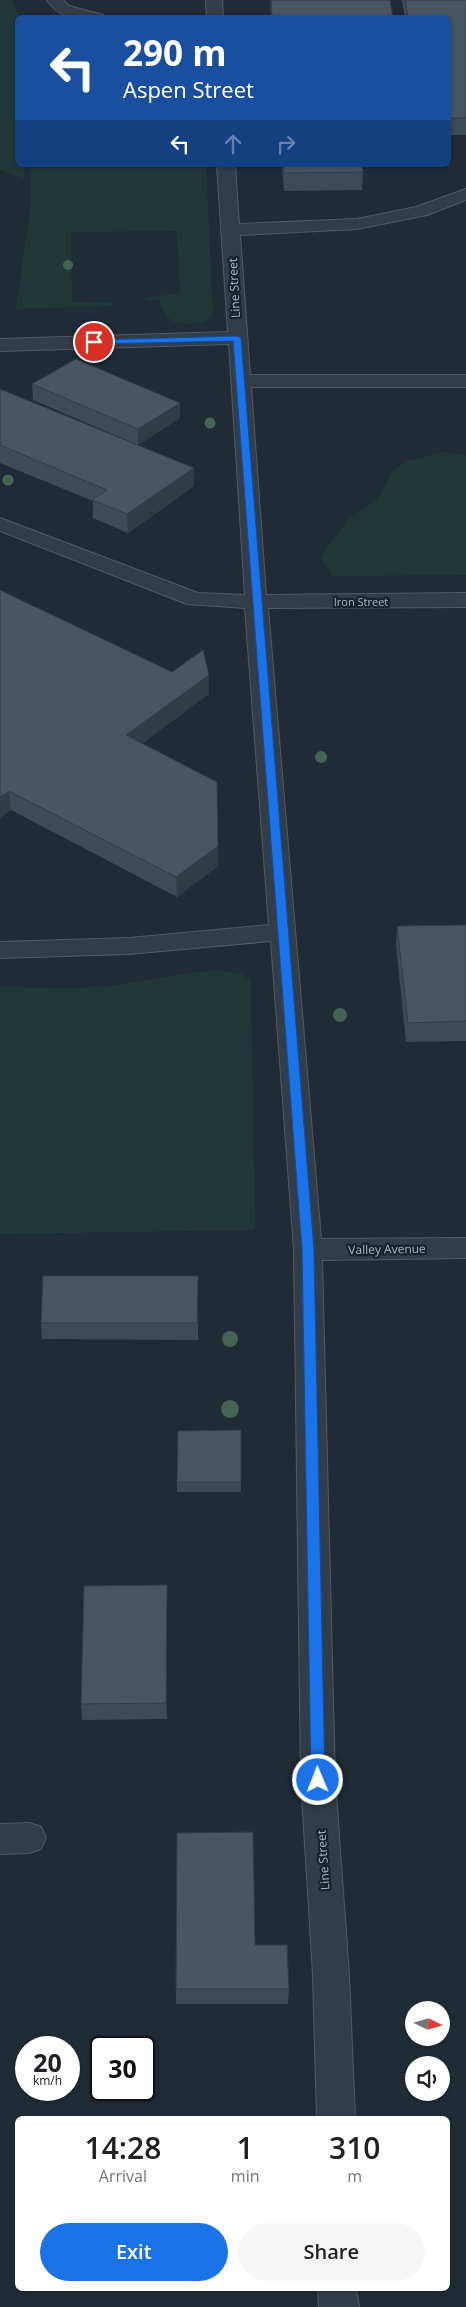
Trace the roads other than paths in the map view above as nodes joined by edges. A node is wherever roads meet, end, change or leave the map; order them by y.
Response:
1 (55, 0) edge
2 (214, 0) edge
3 (84, 15) edge
4 (215, 15) edge
5 (226, 167) edge
6 (466, 194) edge
7 (231, 230) junction
8 (237, 338) junction
9 (0, 344) edge
10 (240, 381) junction
11 (466, 381) edge
12 (0, 524) edge
13 (466, 600) edge
14 (256, 602) junction
15 (283, 932) junction
16 (0, 950) edge
17 (466, 1248) edge
18 (308, 1250) junction
19 (336, 2116) edge
20 (337, 2291) edge
21 (339, 2307) edge

1 - 3 street
2 - 4 street
5 - 7 street, Line Street
6 - 7 street
7 - 8 street, Line Street
8 - 9 street
8 - 10 street, Line Street
10 - 11 street
10 - 14 street, Line Street
12 - 14 street, Iron Street
13 - 14 street, Iron Street
14 - 15 street, Line Street
15 - 16 street
15 - 18 street, Line Street
17 - 18 street, Valley Avenue
18 - 19 street, Line Street
20 - 21 street

